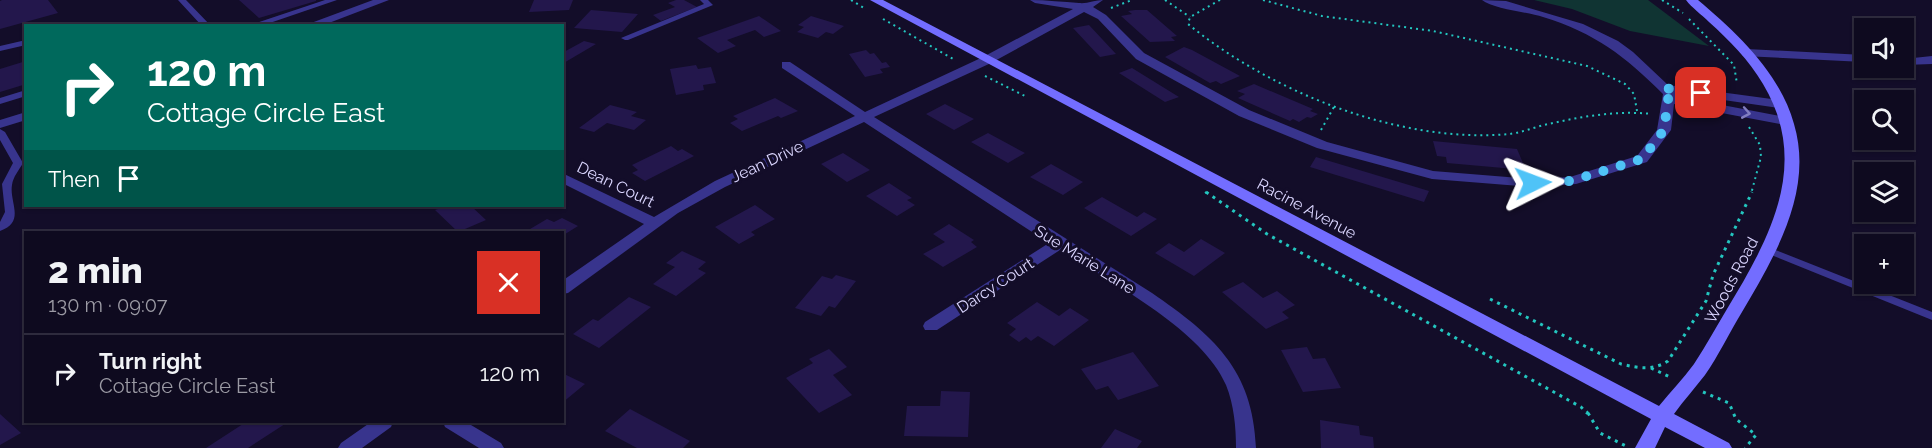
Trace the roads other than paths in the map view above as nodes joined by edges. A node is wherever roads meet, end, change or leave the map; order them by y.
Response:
1 (182, 0) edge
2 (333, 0) edge
3 (384, 0) edge
4 (704, 0) edge
5 (1035, 0) edge
6 (1098, 0) edge
7 (1487, 0) edge
8 (1691, 0) edge
9 (873, 6) edge
10 (1084, 7) junction
11 (205, 24) edge
12 (257, 24) edge
13 (313, 24) edge
14 (625, 38) dead end
15 (24, 43) edge
16 (0, 49) edge
17 (1746, 53) junction
18 (1854, 58) edge
19 (987, 60) junction
20 (1932, 60) edge
21 (1914, 61) edge
22 (786, 65) dead end
23 (1667, 93) junction
24 (24, 94) edge
25 (0, 101) edge
26 (1779, 104) junction
27 (24, 117) edge
28 (864, 117) junction
29 (1785, 121) junction
30 (0, 124) edge
31 (0, 132) edge
32 (564, 178) edge
33 (654, 223) junction
34 (0, 228) edge
35 (1060, 243) junction
36 (1768, 250) junction
37 (564, 288) edge
38 (1932, 316) edge
39 (931, 326) dead end
40 (1662, 416) junction
41 (383, 423) edge
42 (454, 423) edge
43 (348, 448) edge
44 (494, 448) edge
45 (1246, 448) edge
46 (1645, 448) edge
47 (1722, 448) edge

1 - 11 lane
2 - 12 lane
3 - 13 street
4 - 14 lane
5 - 10 street
6 - 10 street, Jean Drive
7 - 23 street
8 - 17 main road, Woods Road
9 - 19 main road, Racine Avenue
10 - 19 street, Jean Drive
10 - 23 street
15 - 16 lane
17 - 18 street
17 - 26 main road, Woods Road
19 - 28 street, Jean Drive
19 - 40 main road, Racine Avenue
20 - 21 street
22 - 28 street, Sue Marie Lane
23 - 26 street
23 -> 29 street
24 - 25 lane
26 - 29 main road, Woods Road
27 - 30 street
28 - 33 street, Jean Drive
28 - 35 street, Sue Marie Lane
29 - 36 main road, Woods Road
31 - 34 lane
32 - 33 street, Dean Court
33 - 37 street, Jean Drive
35 - 39 street, Darcy Court
35 - 45 street, Sue Marie Lane
36 - 38 lane
36 - 40 main road, Woods Road
40 - 46 main road, Woods Road
40 - 47 main road, Racine Avenue
41 - 43 street
42 - 44 street

